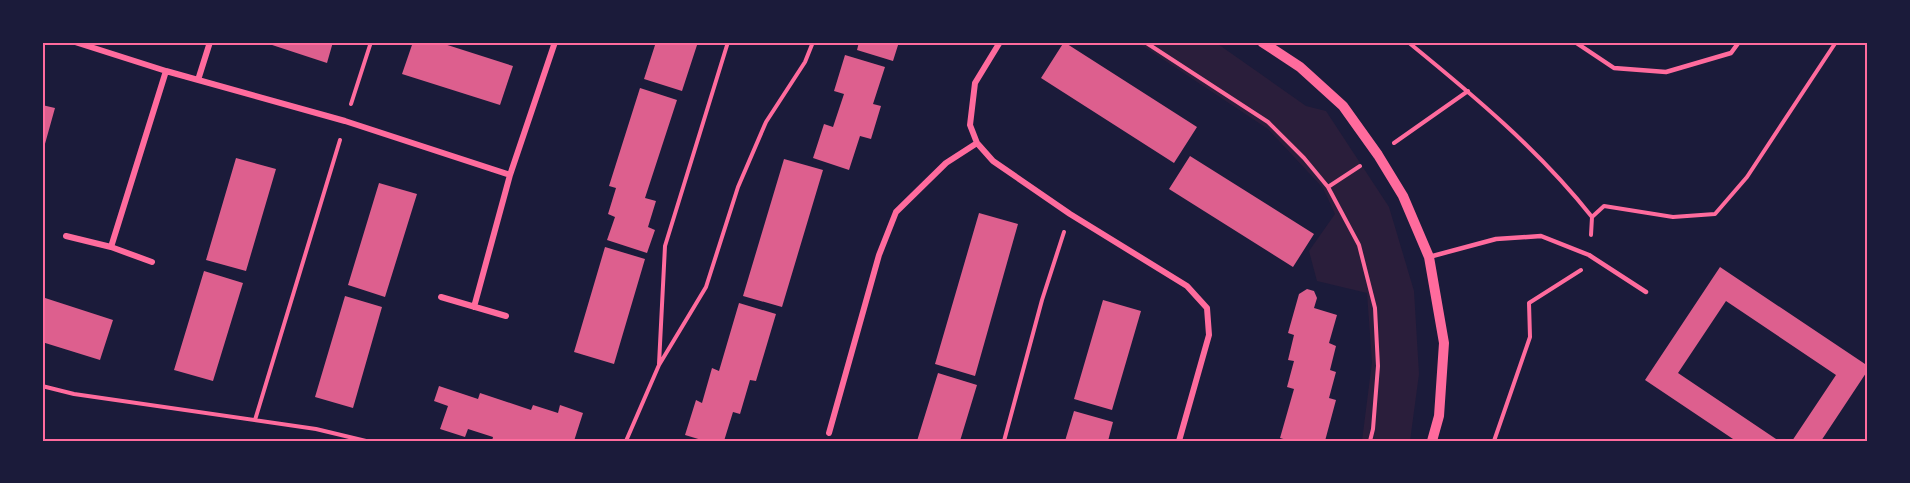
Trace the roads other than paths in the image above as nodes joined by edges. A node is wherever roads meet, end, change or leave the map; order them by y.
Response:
1 (75, 42) edge
2 (210, 42) edge
3 (555, 42) edge
4 (1000, 42) edge
5 (1262, 42) edge
6 (1575, 42) edge
7 (1739, 42) edge
8 (166, 71) junction
9 (198, 80) junction
10 (977, 143) junction
11 (510, 175) junction
12 (66, 236) dead end
13 (111, 247) junction
14 (1429, 257) junction
15 (152, 262) dead end
16 (1646, 292) dead end
17 (441, 297) dead end
18 (474, 307) junction
19 (507, 316) dead end
20 (829, 433) dead end
21 (1179, 441) edge
22 (1432, 441) edge

1 - 8 street
2 - 9 street
3 - 11 street
4 - 10 street
5 - 14 street
6 - 7 lane
8 - 9 street
8 - 13 street
9 - 11 street
10 - 20 street
10 - 21 street
11 - 18 street
12 - 13 street
13 - 15 street
14 - 16 lane
14 - 22 street
17 - 18 street
18 - 19 street

